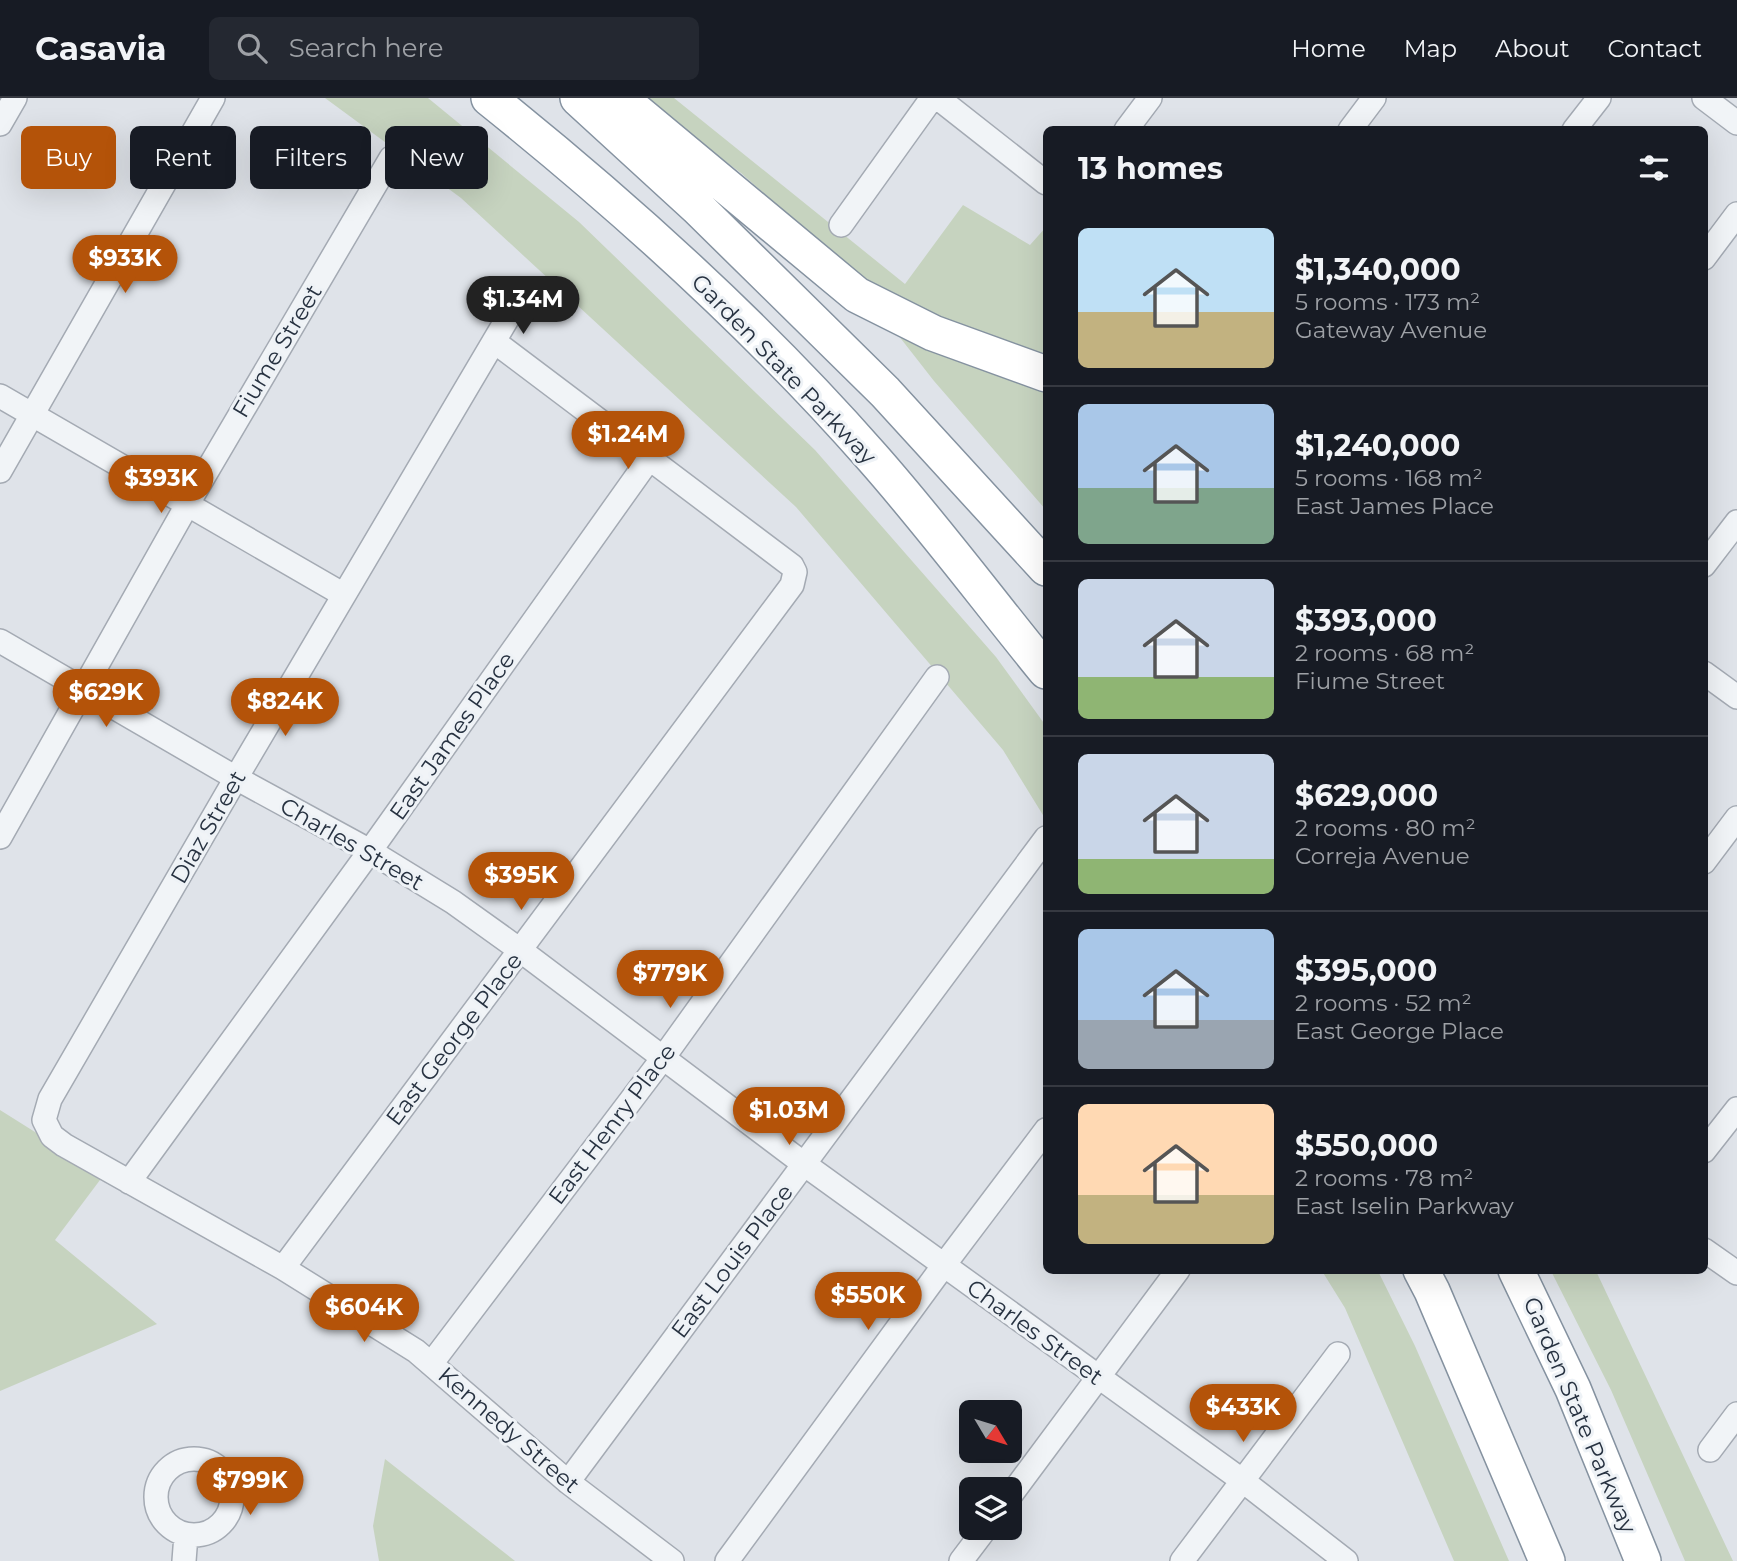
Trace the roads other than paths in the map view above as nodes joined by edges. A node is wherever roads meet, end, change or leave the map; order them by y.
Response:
1 (15, 98) edge
2 (214, 98) edge
3 (489, 98) edge
4 (578, 98) edge
5 (620, 98) edge
6 (932, 98) edge
7 (938, 98) edge
8 (1150, 98) edge
9 (1374, 98) edge
10 (1599, 98) edge
11 (1704, 98) edge
12 (1737, 123) edge
13 (0, 124) edge
14 (1129, 126) edge
15 (1353, 126) edge
16 (1577, 126) edge
17 (385, 168) edge
18 (1043, 181) edge
19 (1737, 214) edge
20 (841, 225) dead end
21 (1708, 253) edge
22 (513, 309) dead end
23 (495, 342) junction
24 (1043, 373) edge
25 (0, 396) edge
26 (31, 414) junction
27 (649, 460) junction
28 (0, 471) edge
29 (187, 505) junction
30 (1737, 522) edge
31 (1708, 560) edge
32 (1043, 565) edge
33 (344, 595) junction
34 (0, 641) edge
35 (1043, 667) edge
36 (1708, 676) edge
37 (937, 677) dead end
38 (84, 691) junction
39 (1737, 696) edge
40 (236, 778) junction
41 (1737, 818) edge
42 (0, 837) edge
43 (1043, 842) edge
44 (370, 851) junction
45 (1708, 857) edge
46 (520, 950) junction
47 (663, 1058) junction
48 (1737, 1109) edge
49 (1043, 1134) edge
50 (52, 1136) joint
51 (1708, 1146) edge
52 (804, 1164) junction
53 (129, 1181) junction
54 (1708, 1253) edge
55 (944, 1265) junction
56 (283, 1268) junction
57 (1737, 1273) edge
58 (1175, 1274) edge
59 (1423, 1274) edge
60 (1518, 1274) edge
61 (1338, 1354) dead end
62 (431, 1364) junction
63 (1099, 1377) junction
64 (1737, 1414) edge
65 (1710, 1450) dead end
66 (1022, 1480) edge
67 (1243, 1481) junction
68 (568, 1482) junction
69 (186, 1535) dead end
70 (977, 1540) edge
71 (184, 1561) edge
72 (672, 1561) edge
73 (727, 1561) edge
74 (961, 1561) edge
75 (1182, 1561) edge
76 (1346, 1561) edge
77 (1547, 1561) edge
78 (1643, 1561) edge

1 - 13 street
2 - 26 street
3 - 35 highway, Garden State Parkway
4 - 32 highway
5 - 24 highway
6 - 20 street
7 - 18 street
8 - 14 street
9 - 15 street
10 - 16 street
11 - 12 street
17 - 29 street, Fiume Street
19 - 21 street
22 - 23 street, Diaz Street
23 - 27 street
23 - 33 street, Diaz Street
25 - 26 street
26 - 28 street
26 - 29 street
27 - 44 street, East James Place
27 - 46 street, East George Place
29 - 33 street
29 - 38 street, Fiume Street
30 - 31 street
33 - 40 street, Diaz Street
34 - 38 street, Charles Street
36 - 39 street
37 - 47 street, East Henry Place
38 - 40 street, Charles Street
38 - 42 street, Fiume Street
40 - 44 street, Charles Street
40 - 50 street, Diaz Street
41 - 45 street
43 - 52 street, East Louis Place
44 - 46 street, Charles Street
44 - 53 street, East James Place
46 - 47 street, Charles Street
46 - 56 street, East George Place
47 - 52 street, Charles Street
47 - 62 street, East Henry Place
48 - 51 street
49 - 55 street
50 - 53 street, Kennedy Street
52 - 55 street, Charles Street
52 - 68 street, East Louis Place
53 - 56 street, Kennedy Street
54 - 57 street
55 - 63 street, Charles Street
55 - 73 street
56 - 62 street, Kennedy Street
58 - 63 street
59 - 77 highway
60 - 78 highway, Garden State Parkway
61 - 67 street
62 - 68 street, Kennedy Street
63 - 66 street
63 - 67 street, Charles Street
64 - 65 street
67 - 75 street
67 - 76 street, Charles Street
68 - 72 street, Kennedy Street
69 - 71 street
70 - 74 street

